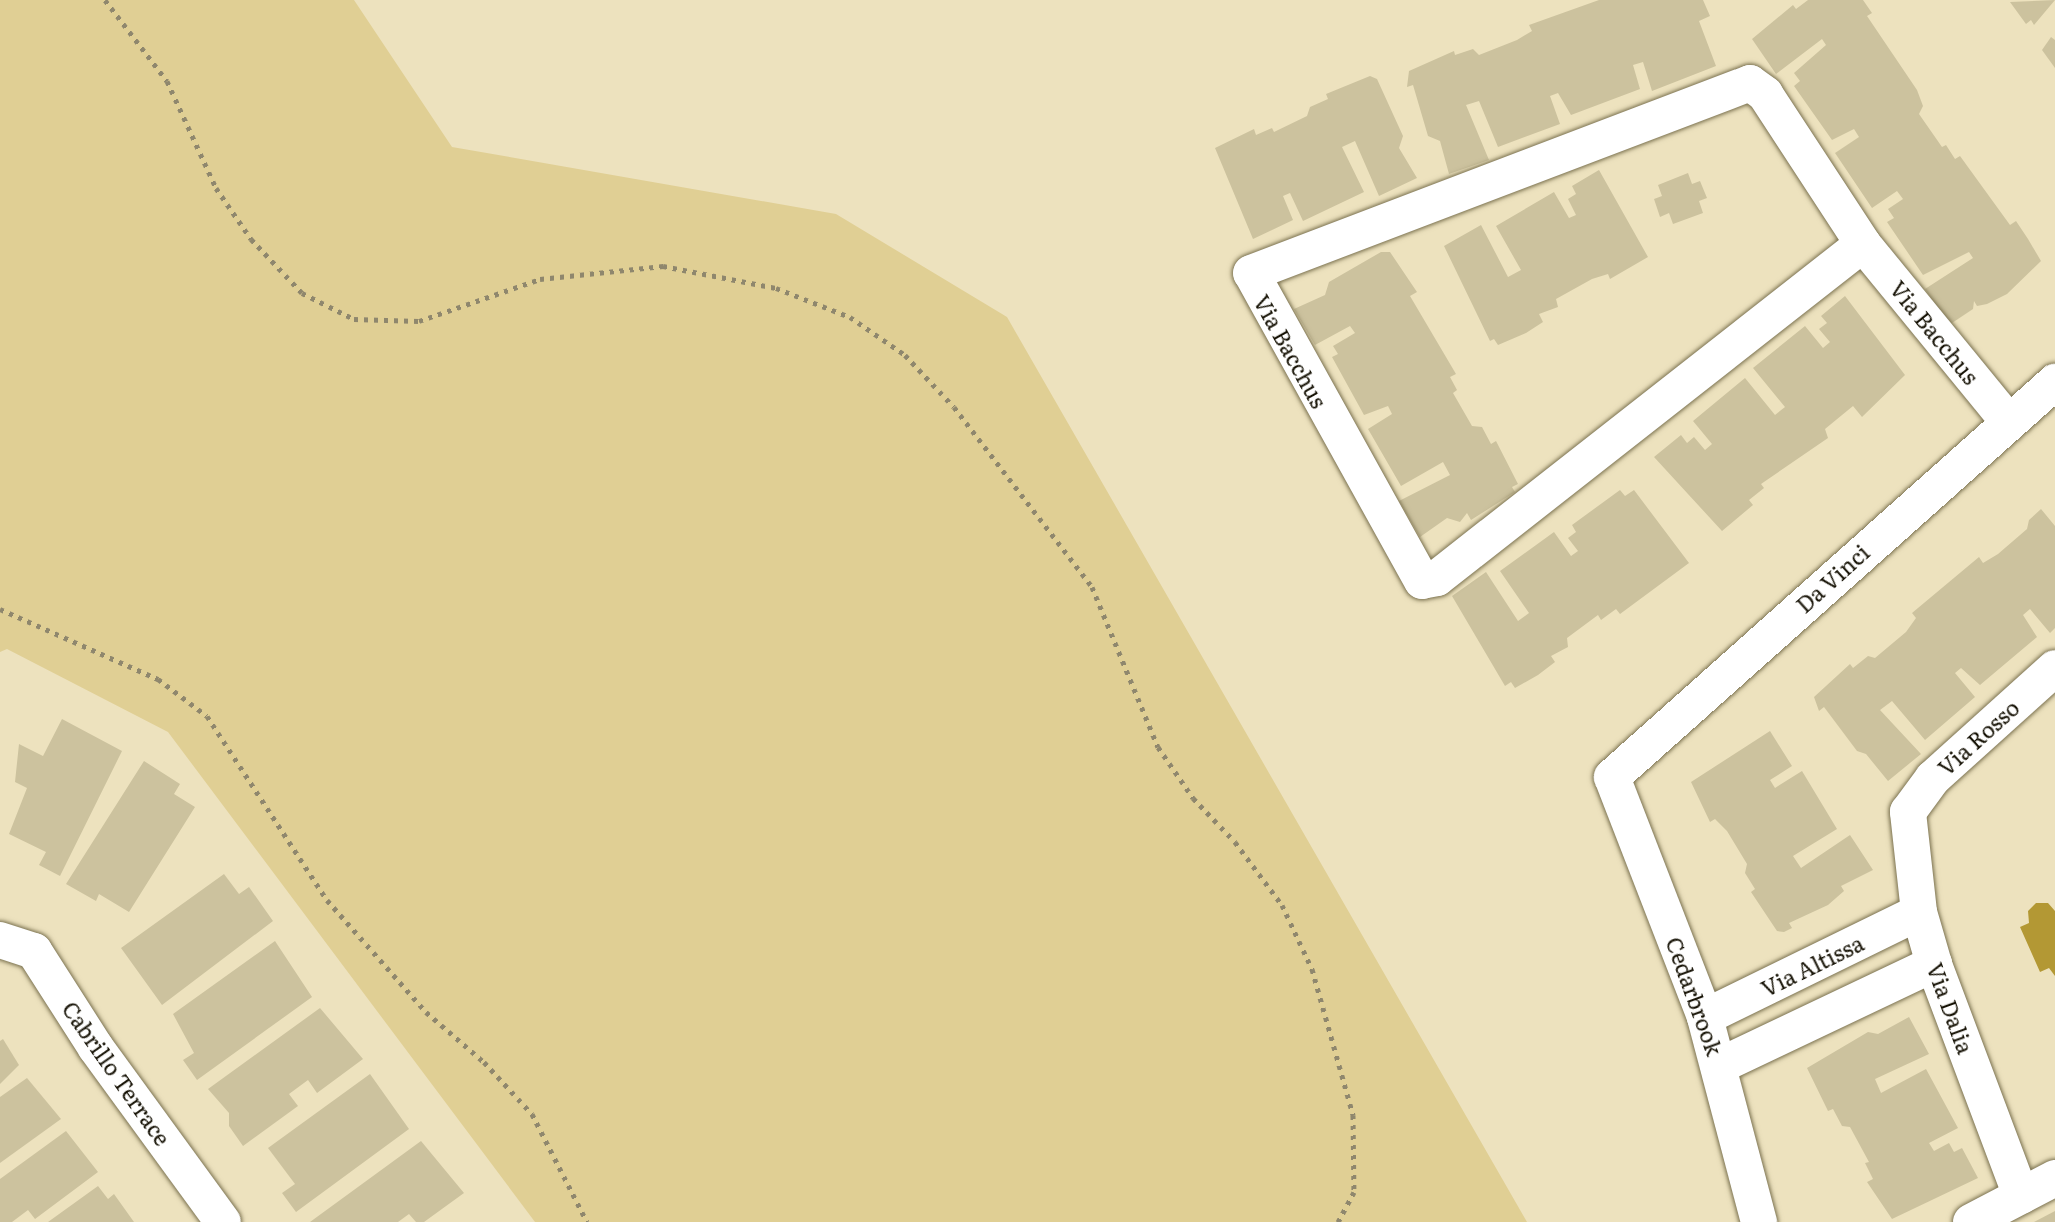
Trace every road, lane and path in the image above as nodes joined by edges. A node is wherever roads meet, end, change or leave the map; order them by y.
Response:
1 (105, 0) edge
2 (1863, 244) junction
3 (2055, 382) edge
4 (2007, 420) junction
5 (0, 609) edge
6 (2055, 668) edge
7 (1612, 777) joint
8 (1908, 812) joint
9 (1919, 912) junction
10 (0, 940) edge
11 (1934, 964) junction
12 (1705, 1017) junction
13 (1721, 1065) junction
14 (2055, 1178) edge
15 (2021, 1196) junction
16 (223, 1222) edge
17 (587, 1222) edge
18 (1338, 1222) edge
19 (1759, 1222) edge
20 (1971, 1222) edge

1 - 18 path
2 - 2 street, Via Bacchus
2 - 4 street, Via Bacchus
3 - 4 street, Da Vinci
4 - 7 street, Da Vinci
5 - 17 path
6 - 8 street, Via Rosso
7 - 12 street, Cedarbrook
8 - 9 street, Via Dalia
9 - 11 street, Via Dalia
9 - 12 street, Via Altissa
10 - 16 street, Cabrillo Terrace
11 - 13 street
11 - 15 street, Via Dalia
12 - 13 street, Cedarbrook
13 - 19 street, Cedarbrook
14 - 15 street
15 - 20 street

